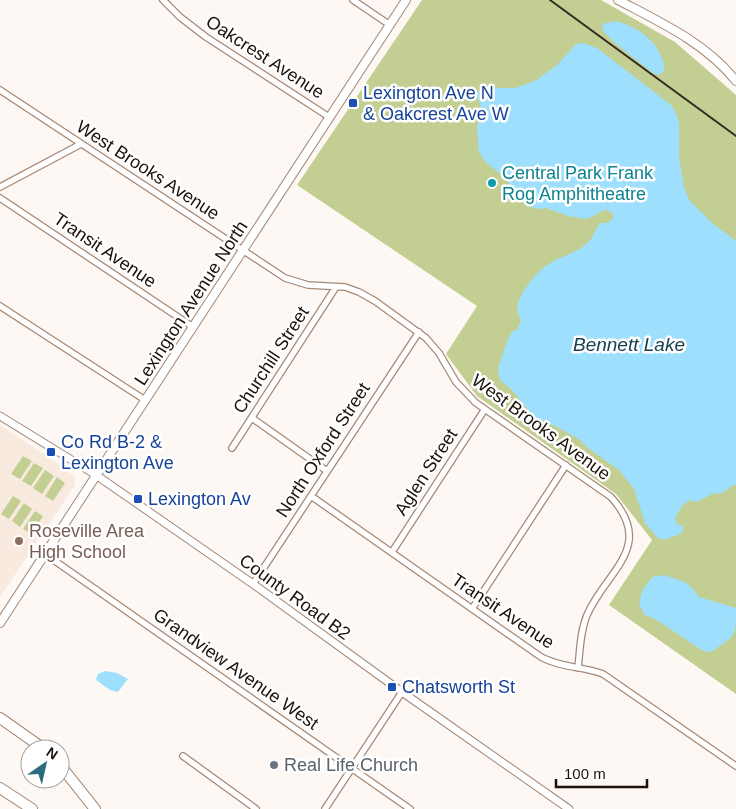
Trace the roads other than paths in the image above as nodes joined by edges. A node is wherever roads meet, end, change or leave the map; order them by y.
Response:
1 (163, 0) edge
2 (353, 0) edge
3 (406, 0) edge
4 (623, 1) edge
5 (390, 25) junction
6 (736, 81) edge
7 (0, 90) edge
8 (329, 117) junction
9 (81, 144) junction
10 (0, 187) edge
11 (0, 198) edge
12 (244, 249) junction
13 (336, 287) junction
14 (0, 306) edge
15 (193, 327) junction
16 (419, 332) junction
17 (145, 400) junction
18 (485, 409) junction
19 (0, 416) edge
20 (252, 418) junction
21 (232, 448) dead end
22 (566, 465) junction
23 (327, 471) junction
24 (96, 475) junction
25 (311, 496) junction
26 (392, 552) junction
27 (45, 554) junction
28 (253, 584) junction
29 (472, 609) junction
30 (0, 623) edge
31 (578, 668) junction
32 (402, 692) junction
33 (0, 718) edge
34 (30, 739) edge
35 (183, 756) dead end
36 (736, 766) edge
37 (351, 768) junction
38 (70, 778) edge
39 (0, 788) edge
40 (32, 809) edge
41 (95, 809) edge
42 (256, 809) edge
43 (325, 809) edge
44 (410, 809) edge
45 (569, 809) edge

1 - 8 street, Oakcrest Avenue
2 - 5 street
3 - 5 main road, Lexington Avenue North
4 - 6 main road
5 - 8 main road, Lexington Avenue North
7 - 9 street, West Brooks Avenue
8 - 12 main road, Lexington Avenue North
9 - 10 street
9 - 12 street, West Brooks Avenue
11 - 15 street, Transit Avenue
12 - 13 street, West Brooks Avenue
12 - 15 main road, Lexington Avenue North
13 - 16 street, West Brooks Avenue
13 - 20 street, Churchill Street
14 - 17 street
15 - 17 main road, Lexington Avenue North
16 - 18 street, West Brooks Avenue
16 - 23 street, North Oxford Street
17 - 24 main road, Lexington Avenue North
18 - 22 street, West Brooks Avenue
18 - 26 street, Aglen Street
19 - 24 street, County Road B2
20 - 21 street, Churchill Street
20 - 23 street
22 - 29 street
22 - 31 street, West Brooks Avenue
23 - 25 street, North Oxford Street
24 - 27 main road, Lexington Avenue North
24 - 28 street, County Road B2
25 - 26 street, Transit Avenue
25 - 28 street, North Oxford Street
26 - 29 street, Transit Avenue
27 - 30 main road, Lexington Avenue North
27 - 37 street, Grandview Avenue West
28 - 32 street, County Road B2
29 - 31 street, Transit Avenue
31 - 36 street, Transit Avenue
32 - 37 street
32 - 45 street, County Road B2
33 - 34 highway
35 - 42 street
37 - 43 street
37 - 44 street, Grandview Avenue West
38 - 41 highway
39 - 40 highway

